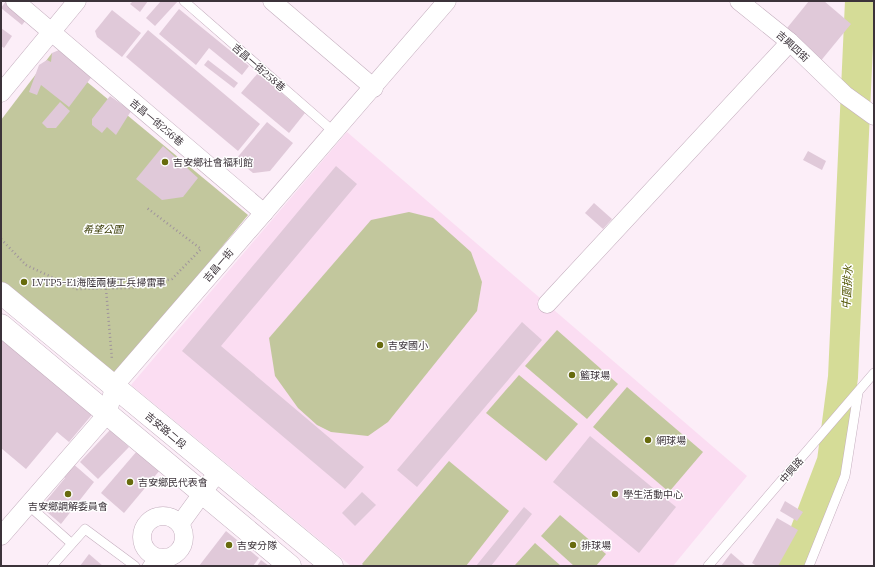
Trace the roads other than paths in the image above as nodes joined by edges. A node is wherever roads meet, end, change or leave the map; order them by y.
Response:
1 (15, 1) edge
2 (77, 1) edge
3 (184, 1) edge
4 (272, 1) edge
5 (447, 1) edge
6 (739, 1) edge
7 (50, 32) junction
8 (790, 42) junction
9 (374, 88) junction
10 (1, 93) edge
11 (874, 116) edge
12 (334, 132) junction
13 (264, 213) junction
14 (1, 293) edge
15 (547, 304) dead end
16 (1, 325) edge
17 (874, 373) edge
18 (114, 386) junction
19 (858, 392) junction
20 (108, 413) junction
21 (218, 473) junction
22 (203, 492) junction
23 (28, 505) junction
24 (180, 524) junction
25 (1, 536) edge
26 (71, 543) junction
27 (151, 561) edge
28 (52, 566) edge
29 (135, 566) edge
30 (290, 566) edge
31 (332, 566) edge
32 (708, 566) edge
33 (809, 566) edge

1 - 7 street, 吉昌一街256巷
2 - 7 street
3 - 12 lane, 吉昌一街258巷
4 - 9 street
5 - 9 street, 吉昌一街
6 - 8 street, 吉興四街
7 - 10 street
7 - 13 street, 吉昌一街256巷
8 - 11 street, 吉興四街
8 - 15 street
9 - 12 street, 吉昌一街
12 - 13 street, 吉昌一街
13 - 18 street, 吉昌一街
14 - 18 main road, 吉安路二段
16 - 20 main road
17 - 19 lane, 中興路
18 - 20 street, 吉昌一街
18 - 21 main road, 吉安路二段
19 - 32 lane, 中興路
19 - 33 lane
20 - 22 main road
20 - 23 street, 吉昌一街
21 - 22 street
21 - 31 main road, 吉安路二段
22 - 24 street
22 - 30 main road
23 - 25 street, 吉昌一街
23 - 26 lane
24 - 27 street
24 - 27 street
26 - 28 lane
26 - 29 lane

